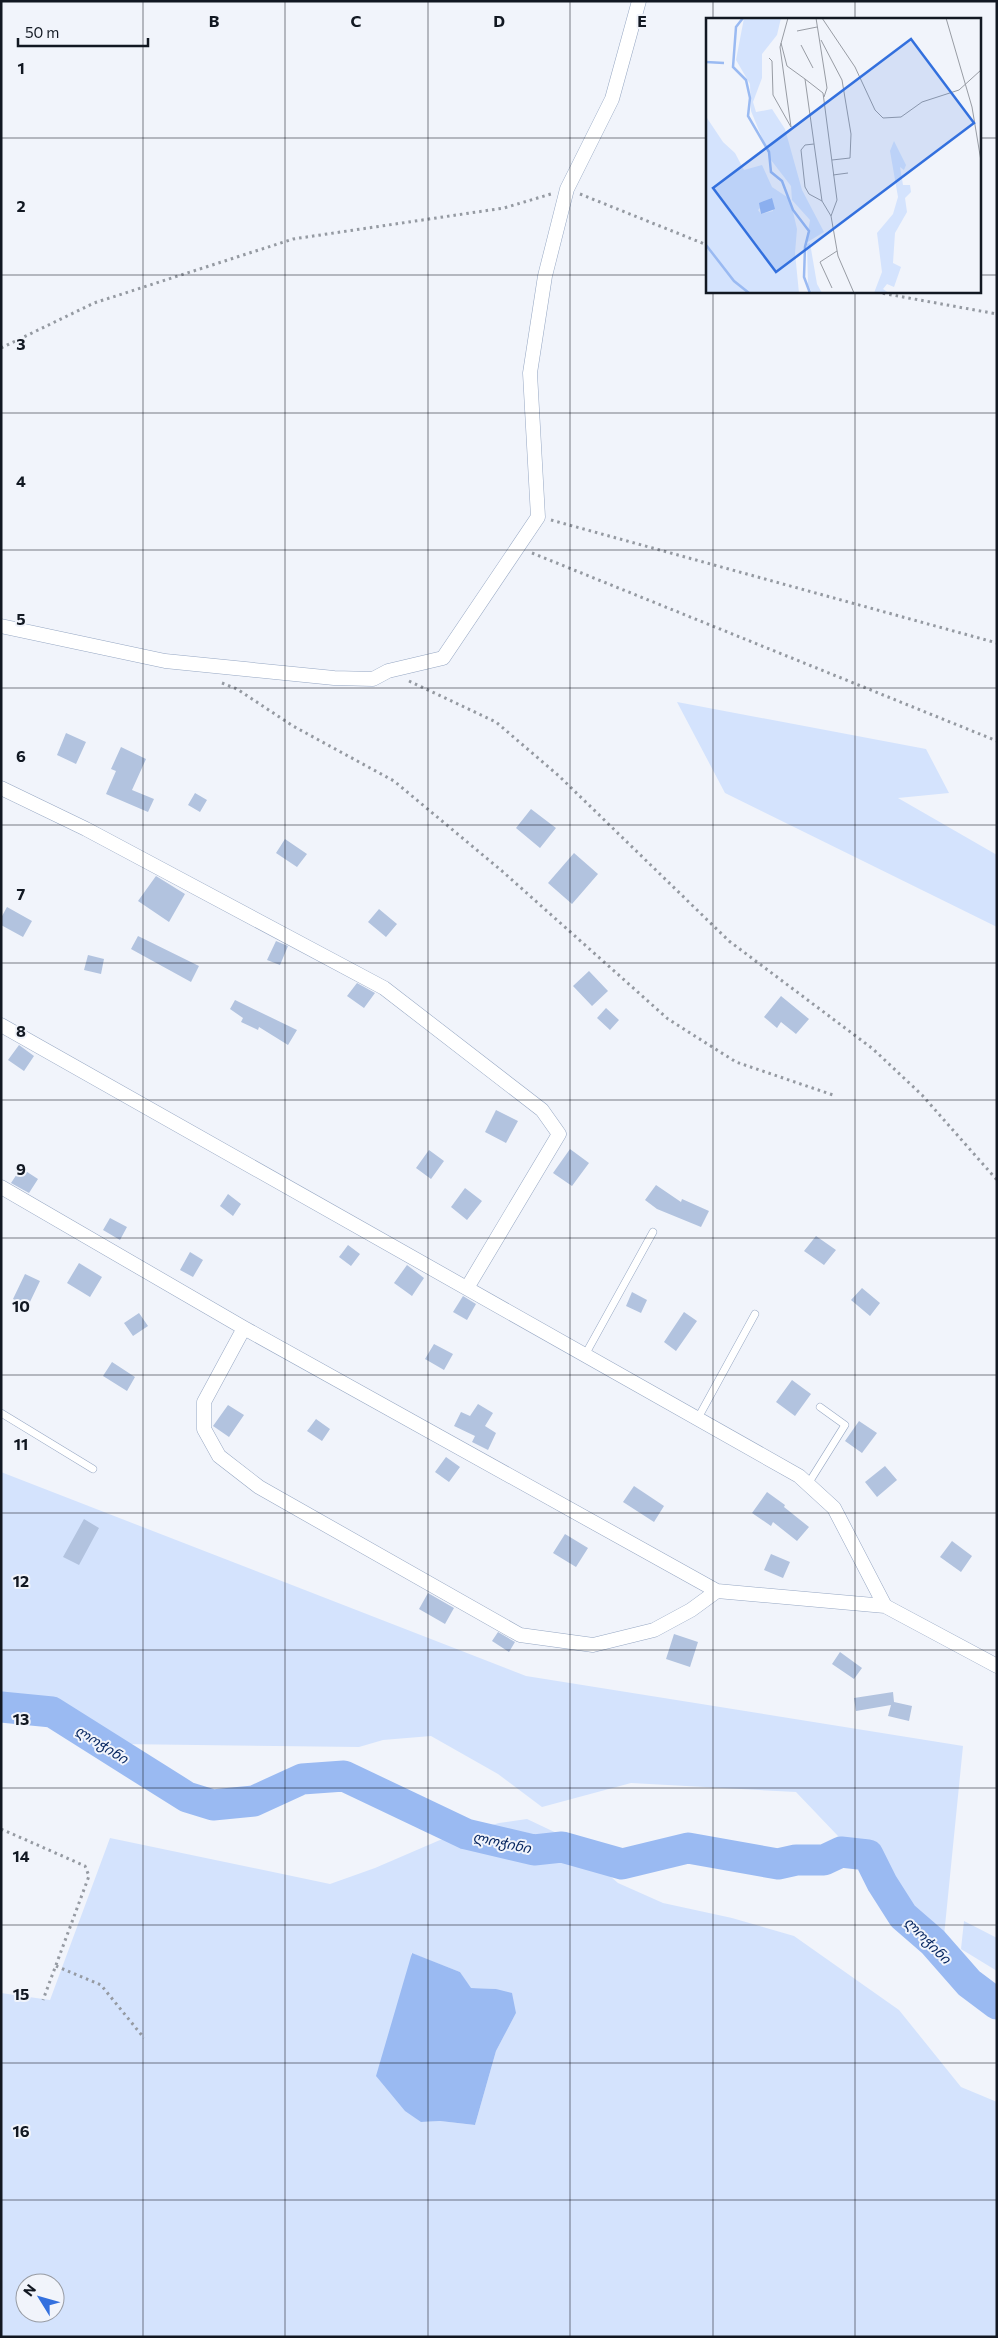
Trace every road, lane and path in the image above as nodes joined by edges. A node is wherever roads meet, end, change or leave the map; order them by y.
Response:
1 (639, 1) edge
2 (567, 189) junction
3 (706, 245) edge
4 (876, 292) edge
5 (997, 314) edge
6 (1, 348) edge
7 (538, 517) junction
8 (517, 547) junction
9 (1, 626) edge
10 (997, 643) edge
11 (388, 671) junction
12 (219, 682) dead end
13 (997, 741) edge
14 (1, 788) edge
15 (1, 1024) edge
16 (833, 1095) dead end
17 (997, 1180) edge
18 (1, 1187) edge
19 (653, 1232) dead end
20 (467, 1288) junction
21 (755, 1314) dead end
22 (244, 1328) junction
23 (585, 1355) junction
24 (820, 1407) dead end
25 (1, 1413) edge
26 (698, 1418) junction
27 (93, 1469) dead end
28 (808, 1484) junction
29 (717, 1591) junction
30 (885, 1606) junction
31 (997, 1666) edge
32 (1, 1829) edge
33 (56, 1966) junction
34 (43, 2000) dead end
35 (144, 2038) dead end

1 - 2 street
2 - 3 path
2 - 6 path
2 - 7 street
4 - 5 path
7 - 8 street
7 - 10 path
8 - 11 street
8 - 13 path
9 - 11 street
11 - 17 path
12 - 16 path
14 - 20 street
15 - 20 street
18 - 22 street
19 - 23 lane
20 - 23 street
21 - 26 lane
22 - 29 street
22 - 29 street
23 - 26 street
24 - 28 lane
25 - 27 lane
26 - 28 street
28 - 30 street
29 - 30 street
30 - 31 street
32 - 33 path
33 - 34 path
33 - 35 path

